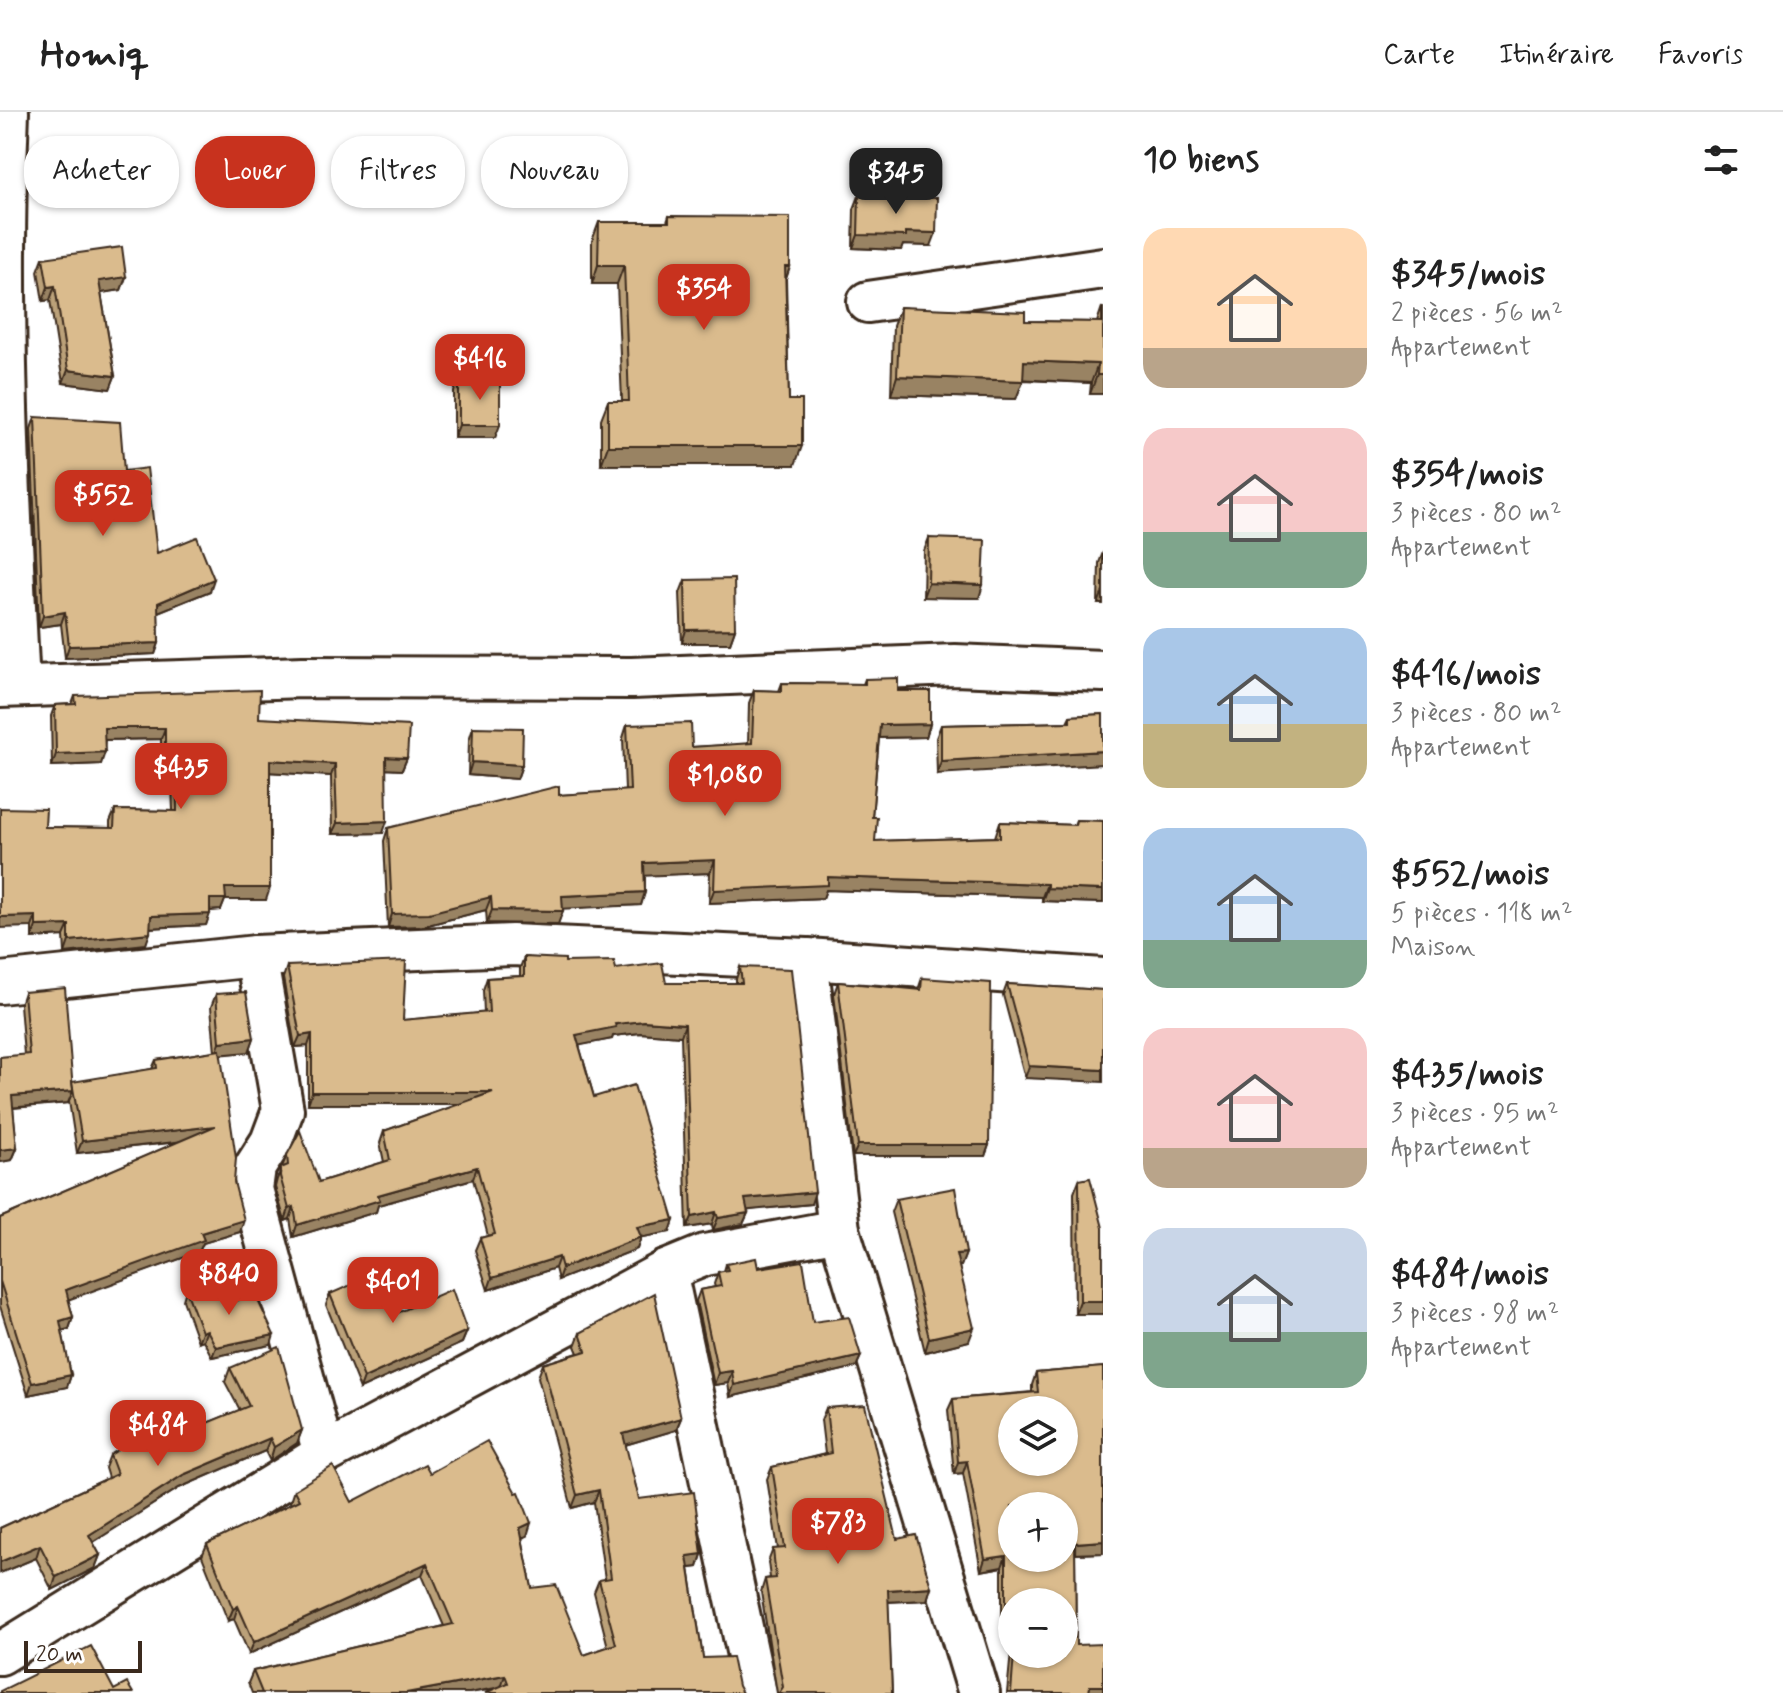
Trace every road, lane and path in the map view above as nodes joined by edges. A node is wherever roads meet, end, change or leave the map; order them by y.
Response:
1 (8, 112) edge
2 (1, 173) edge
3 (1103, 268) edge
4 (868, 302) dead end
5 (1103, 671) edge
6 (9, 686) edge
7 (256, 956) junction
8 (807, 959) junction
9 (1103, 979) edge
10 (0, 983) edge
11 (839, 1230) junction
12 (666, 1271) junction
13 (324, 1454) junction
14 (0, 1654) edge
15 (756, 1693) edge
16 (979, 1693) edge

1 - 2 street
2 - 6 street
3 - 4 street
5 - 6 street
7 - 8 street
7 - 10 street
7 - 13 street
8 - 9 street
8 - 11 street
11 - 12 street
11 - 16 street
12 - 13 street
12 - 15 street
13 - 14 street

